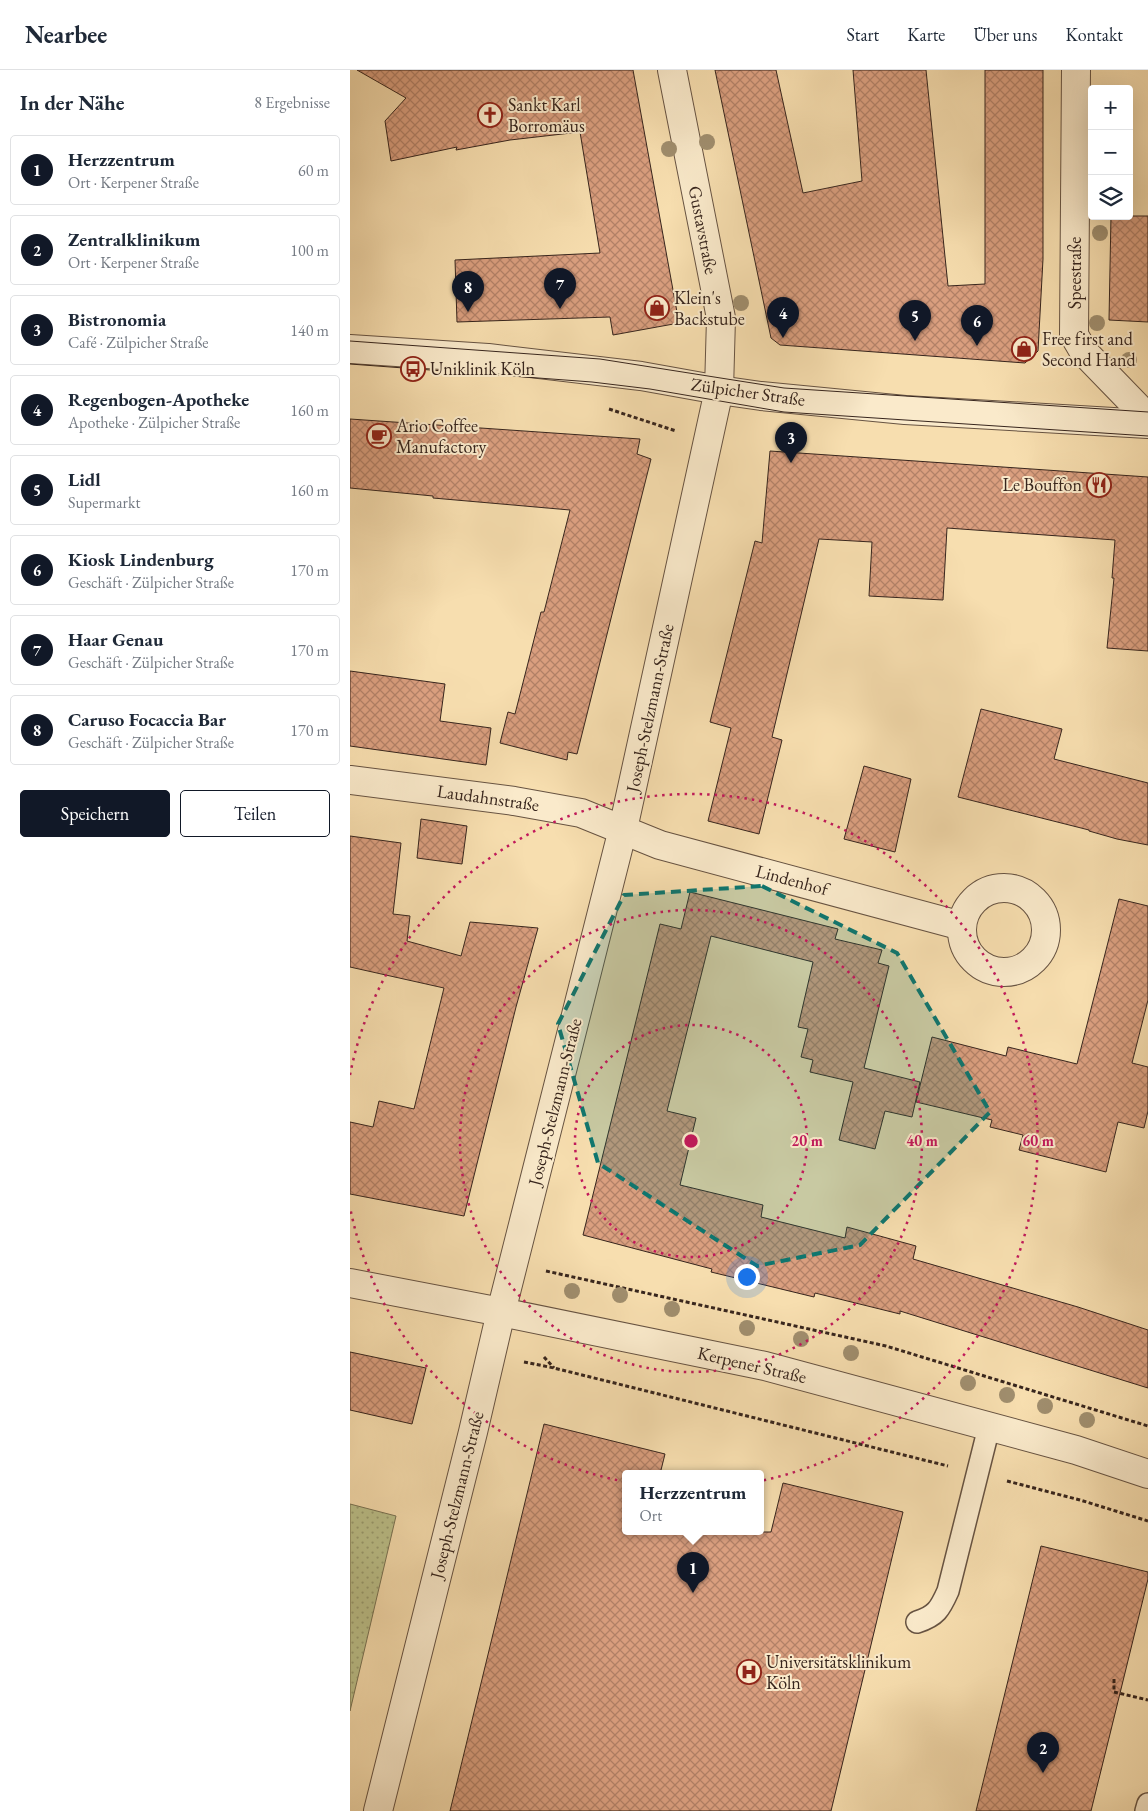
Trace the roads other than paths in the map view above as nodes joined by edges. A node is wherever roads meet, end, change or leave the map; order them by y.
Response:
1 (672, 70) edge
2 (1076, 70) edge
3 (350, 349) edge
4 (719, 390) junction
5 (1148, 418) edge
6 (1148, 424) edge
7 (350, 780) edge
8 (623, 829) junction
9 (962, 926) dead end
10 (350, 1283) edge
11 (501, 1312) junction
12 (989, 1427) junction
13 (1148, 1474) edge
14 (917, 1622) dead end
15 (1148, 1804) edge
16 (378, 1811) edge
17 (1146, 1811) edge

1 - 4 street, Gustavstraße
2 - 5 street, Speestraße
3 - 4 street, Zülpicher Straße
4 - 6 street, Zülpicher Straße
4 - 8 street, Joseph-Stelzmann-Straße
7 - 8 street, Laudahnstraße
8 - 9 street, Lindenhof
8 - 11 street, Joseph-Stelzmann-Straße
10 - 11 street, Kerpener Straße
11 - 12 street, Kerpener Straße
11 - 16 street, Joseph-Stelzmann-Straße
12 - 13 street, Kerpener Straße
12 - 14 lane
15 - 17 lane

